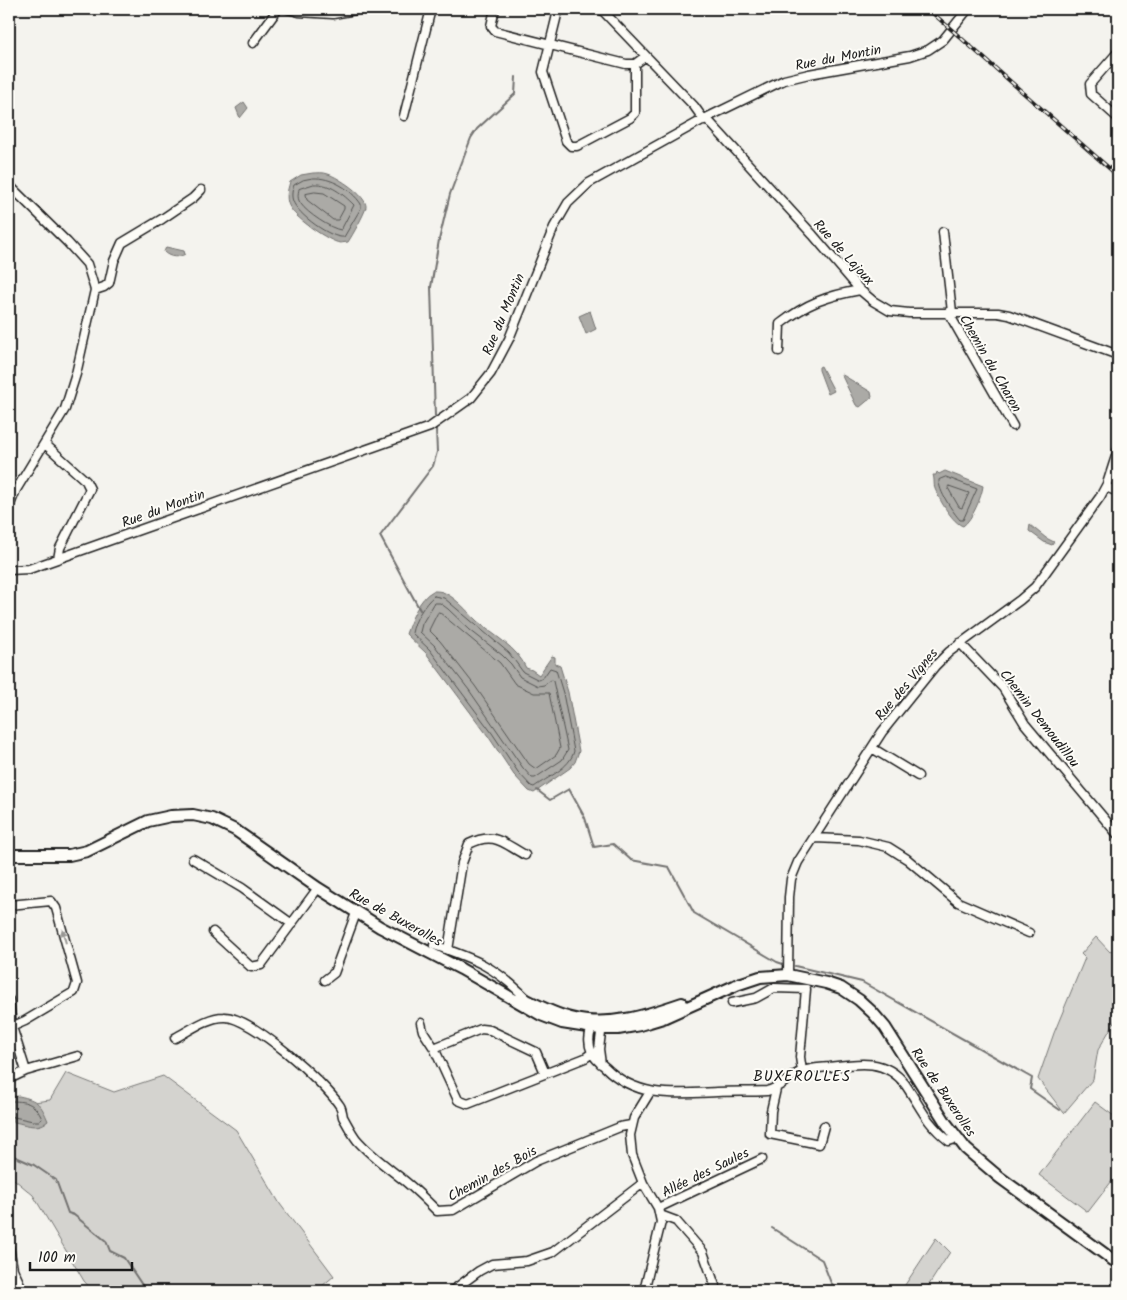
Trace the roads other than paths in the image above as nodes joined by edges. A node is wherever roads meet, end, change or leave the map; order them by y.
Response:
1 (278, 9) edge
2 (288, 9) edge
3 (361, 9) edge
4 (432, 9) edge
5 (495, 9) edge
6 (554, 9) edge
7 (601, 9) edge
8 (968, 9) edge
9 (253, 43) dead end
10 (549, 44) junction
11 (1118, 52) edge
12 (646, 56) junction
13 (635, 64) junction
14 (404, 116) dead end
15 (1118, 118) edge
16 (705, 119) junction
17 (9, 185) edge
18 (201, 190) dead end
19 (943, 232) dead end
20 (95, 290) junction
21 (860, 290) junction
22 (950, 312) junction
23 (779, 351) dead end
24 (1118, 355) edge
25 (1013, 426) dead end
26 (45, 444) junction
27 (1118, 450) edge
28 (1106, 487) junction
29 (1118, 492) edge
30 (9, 507) edge
31 (58, 559) junction
32 (9, 570) edge
33 (960, 643) junction
34 (872, 748) junction
35 (918, 776) dead end
36 (1118, 835) edge
37 (816, 838) junction
38 (9, 855) edge
39 (525, 855) dead end
40 (192, 859) dead end
41 (318, 888) junction
42 (9, 905) edge
43 (356, 912) junction
44 (292, 924) junction
45 (213, 932) dead end
46 (1029, 934) dead end
47 (434, 945) dead end
48 (448, 950) junction
49 (469, 957) junction
50 (461, 969) junction
51 (788, 975) junction
52 (325, 980) dead end
53 (9, 1000) edge
54 (528, 1000) junction
55 (732, 1003) dead end
56 (420, 1023) dead end
57 (596, 1026) junction
58 (10, 1027) edge
59 (175, 1038) dead end
60 (434, 1048) junction
61 (592, 1053) junction
62 (78, 1056) dead end
63 (601, 1064) junction
64 (26, 1071) junction
65 (802, 1072) junction
66 (545, 1073) junction
67 (9, 1079) edge
68 (776, 1089) junction
69 (650, 1092) junction
70 (631, 1125) junction
71 (824, 1126) dead end
72 (953, 1140) junction
73 (762, 1158) dead end
74 (643, 1182) junction
75 (659, 1212) junction
76 (9, 1247) edge
77 (1118, 1262) edge
78 (23, 1291) edge
79 (452, 1291) edge
80 (644, 1291) edge
81 (717, 1291) edge

1 - 9 street
2 - 3 street
4 - 14 street
5 - 10 street
6 - 10 street
7 - 12 street, Rue de Lajoux
8 - 16 street, Rue du Montin
10 - 13 street
10 - 13 street
11 - 15 street
12 - 13 street
12 - 16 street, Rue de Lajoux
16 - 21 street, Rue de Lajoux
16 - 31 street, Rue du Montin
17 - 20 street
18 - 20 street
19 - 22 street
20 - 26 street
21 - 22 street, Rue de Lajoux
21 - 23 street
22 - 24 street, Rue de Lajoux
22 - 25 street, Chemin du Charon
26 - 30 street
26 - 31 street
27 - 28 street, Rue des Vignes
28 - 29 street
28 - 33 street, Rue des Vignes
31 - 32 street, Rue du Montin
33 - 34 street, Rue des Vignes
33 - 36 street, Chemin Demoudillou
34 - 35 street
34 - 37 street, Rue des Vignes
37 - 46 street
37 - 51 street, Rue des Vignes
38 - 41 street, Rue de Buxerolles
39 - 48 street
40 - 44 street
41 - 43 street, Rue de Buxerolles
41 - 44 street
58 -> 42 street
43 - 50 street, Rue de Buxerolles
43 - 52 street
44 - 45 street
47 - 48 street
48 - 49 street
49 - 50 street
49 - 54 street
50 - 54 street, Rue de Buxerolles
50 - 57 street, Rue de Buxerolles
51 - 57 street, Rue de Buxerolles
51 - 72 street, Rue de Buxerolles
53 - 58 street
54 - 57 street, Rue de Buxerolles
55 - 65 street
56 - 60 street
57 - 61 street
57 - 63 street
58 - 64 street
59 - 70 street, Chemin des Bois
60 - 66 street
60 - 66 street
61 - 63 street
61 - 66 street
62 - 64 street
63 - 69 street
64 - 67 street
65 - 68 street
65 - 72 street
68 - 69 street
68 - 71 street
69 - 70 street
70 - 74 street
72 - 77 street, Rue de Buxerolles
73 - 75 street, Allée des Saules
74 - 75 street
74 - 79 street
75 - 80 street
75 - 81 street
76 - 78 street

